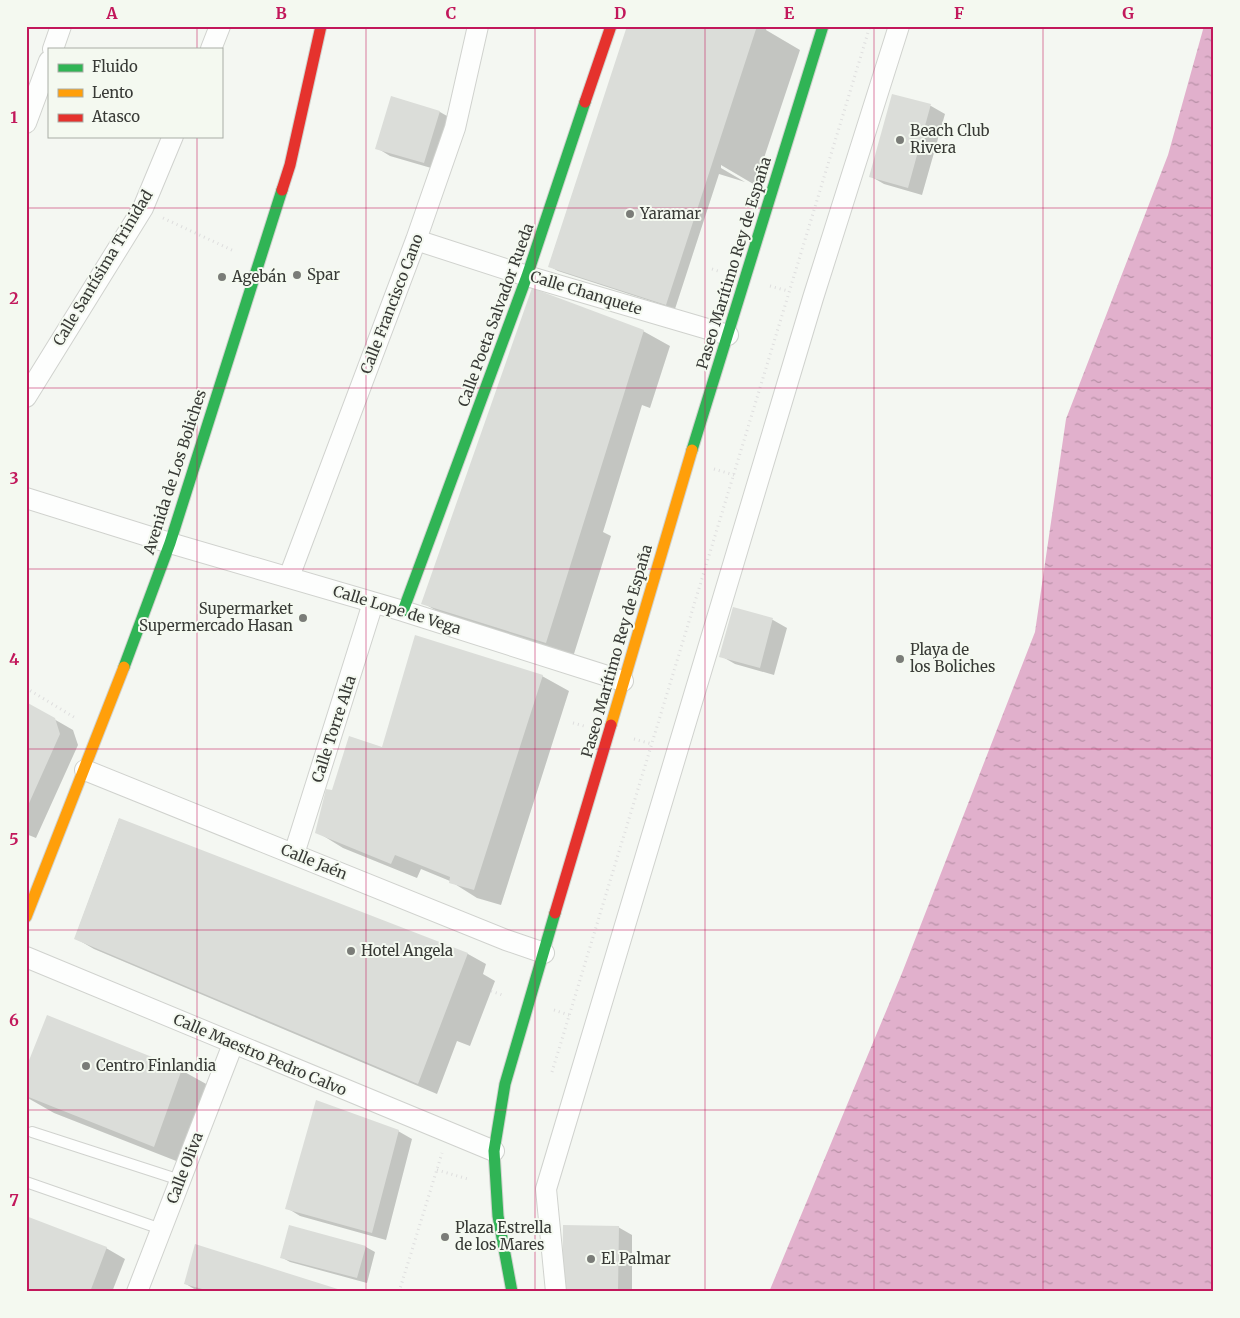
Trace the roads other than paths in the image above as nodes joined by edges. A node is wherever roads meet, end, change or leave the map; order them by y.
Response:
1 (61, 26) edge
2 (220, 26) edge
3 (321, 26) edge
4 (478, 26) edge
5 (611, 26) edge
6 (823, 26) edge
7 (899, 26) edge
8 (53, 48) edge
9 (211, 48) edge
10 (48, 64) edge
11 (26, 123) edge
12 (172, 138) edge
13 (416, 240) junction
14 (527, 276) junction
15 (728, 335) junction
16 (26, 397) edge
17 (26, 498) edge
18 (170, 543) junction
19 (289, 577) junction
20 (374, 603) junction
21 (403, 611) junction
22 (622, 681) junction
23 (85, 770) junction
24 (294, 854) junction
25 (26, 917) edge
26 (544, 952) junction
27 (26, 957) edge
28 (233, 1044) junction
29 (32, 1132) dead end
30 (494, 1151) junction
31 (180, 1180) junction
32 (26, 1182) edge
33 (161, 1229) junction
34 (137, 1292) edge
35 (512, 1292) edge
36 (556, 1292) edge

1 - 8 street
2 - 9 street
3 - 18 street, Avenida de Los Boliches
4 - 13 street, Calle Francisco Cano
5 - 14 street, Calle Poeta Salvador Rueda
6 - 15 street, Paseo Marítimo Rey de España
7 - 36 street
10 - 11 street
12 - 16 street, Calle Santísima Trinidad
13 - 14 street, Calle Chanquete
13 - 19 street, Calle Francisco Cano
14 - 15 street, Calle Chanquete
14 - 21 street, Calle Poeta Salvador Rueda
15 - 22 street, Paseo Marítimo Rey de España
17 - 18 street, Calle Lope de Vega
18 - 19 street, Calle Lope de Vega
18 - 23 street, Avenida de Los Boliches
19 - 20 street, Calle Lope de Vega
20 - 21 street, Calle Lope de Vega
20 - 24 street, Calle Torre Alta
21 - 22 street, Calle Lope de Vega
22 - 26 street, Paseo Marítimo Rey de España
23 - 24 street, Calle Jaén
23 - 25 street, Avenida de Los Boliches
24 - 26 street, Calle Jaén
26 - 30 street, Paseo Marítimo Rey de España
27 - 28 street, Calle Maestro Pedro Calvo
28 - 30 street, Calle Maestro Pedro Calvo
28 - 31 street, Calle Oliva
29 - 31 lane
30 - 35 street, Paseo Marítimo Rey de España
31 - 33 street, Calle Oliva
32 - 33 lane
33 - 34 street, Calle Oliva

